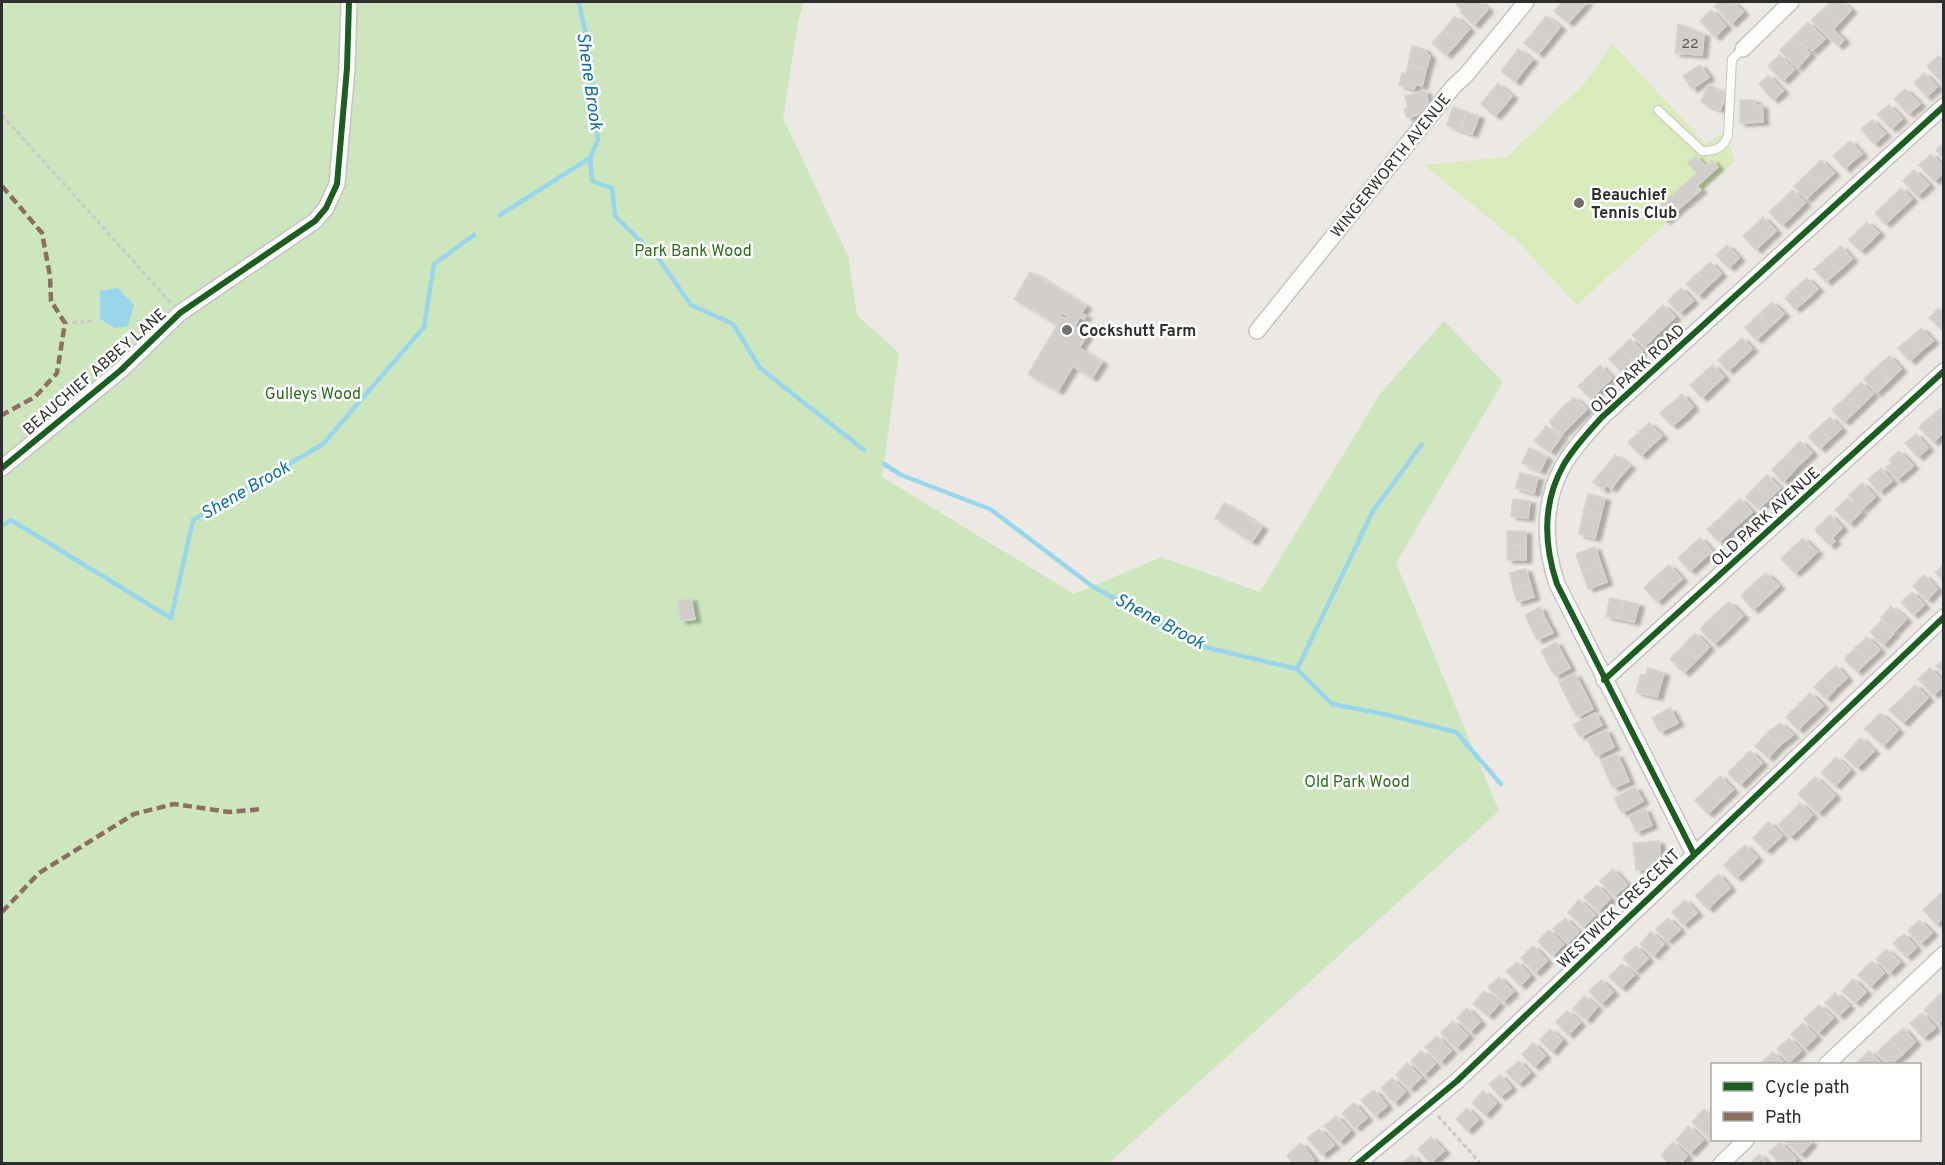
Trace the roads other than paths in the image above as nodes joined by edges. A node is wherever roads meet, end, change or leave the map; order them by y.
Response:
1 (349, 2) edge
2 (1526, 2) edge
3 (1791, 2) edge
4 (1743, 49) joint
5 (1944, 106) edge
6 (1658, 110) dead end
7 (1257, 332) dead end
8 (1944, 371) edge
9 (2, 468) edge
10 (1944, 617) edge
11 (1604, 680) junction
12 (1694, 854) junction
13 (1944, 954) edge
14 (1829, 1063) edge
15 (1745, 1141) edge
16 (1358, 1164) edge
17 (1721, 1164) edge

1 - 9 street, BEAUCHIEF ABBEY LANE
2 - 7 street, WINGERWORTH AVENUE
3 - 4 street
4 - 6 lane
5 - 11 street, OLD PARK ROAD
8 - 11 street, OLD PARK AVENUE
10 - 12 street, WESTWICK CRESCENT
11 - 12 street, OLD PARK ROAD
12 - 16 street, WESTWICK CRESCENT
13 - 14 street
15 - 17 street

